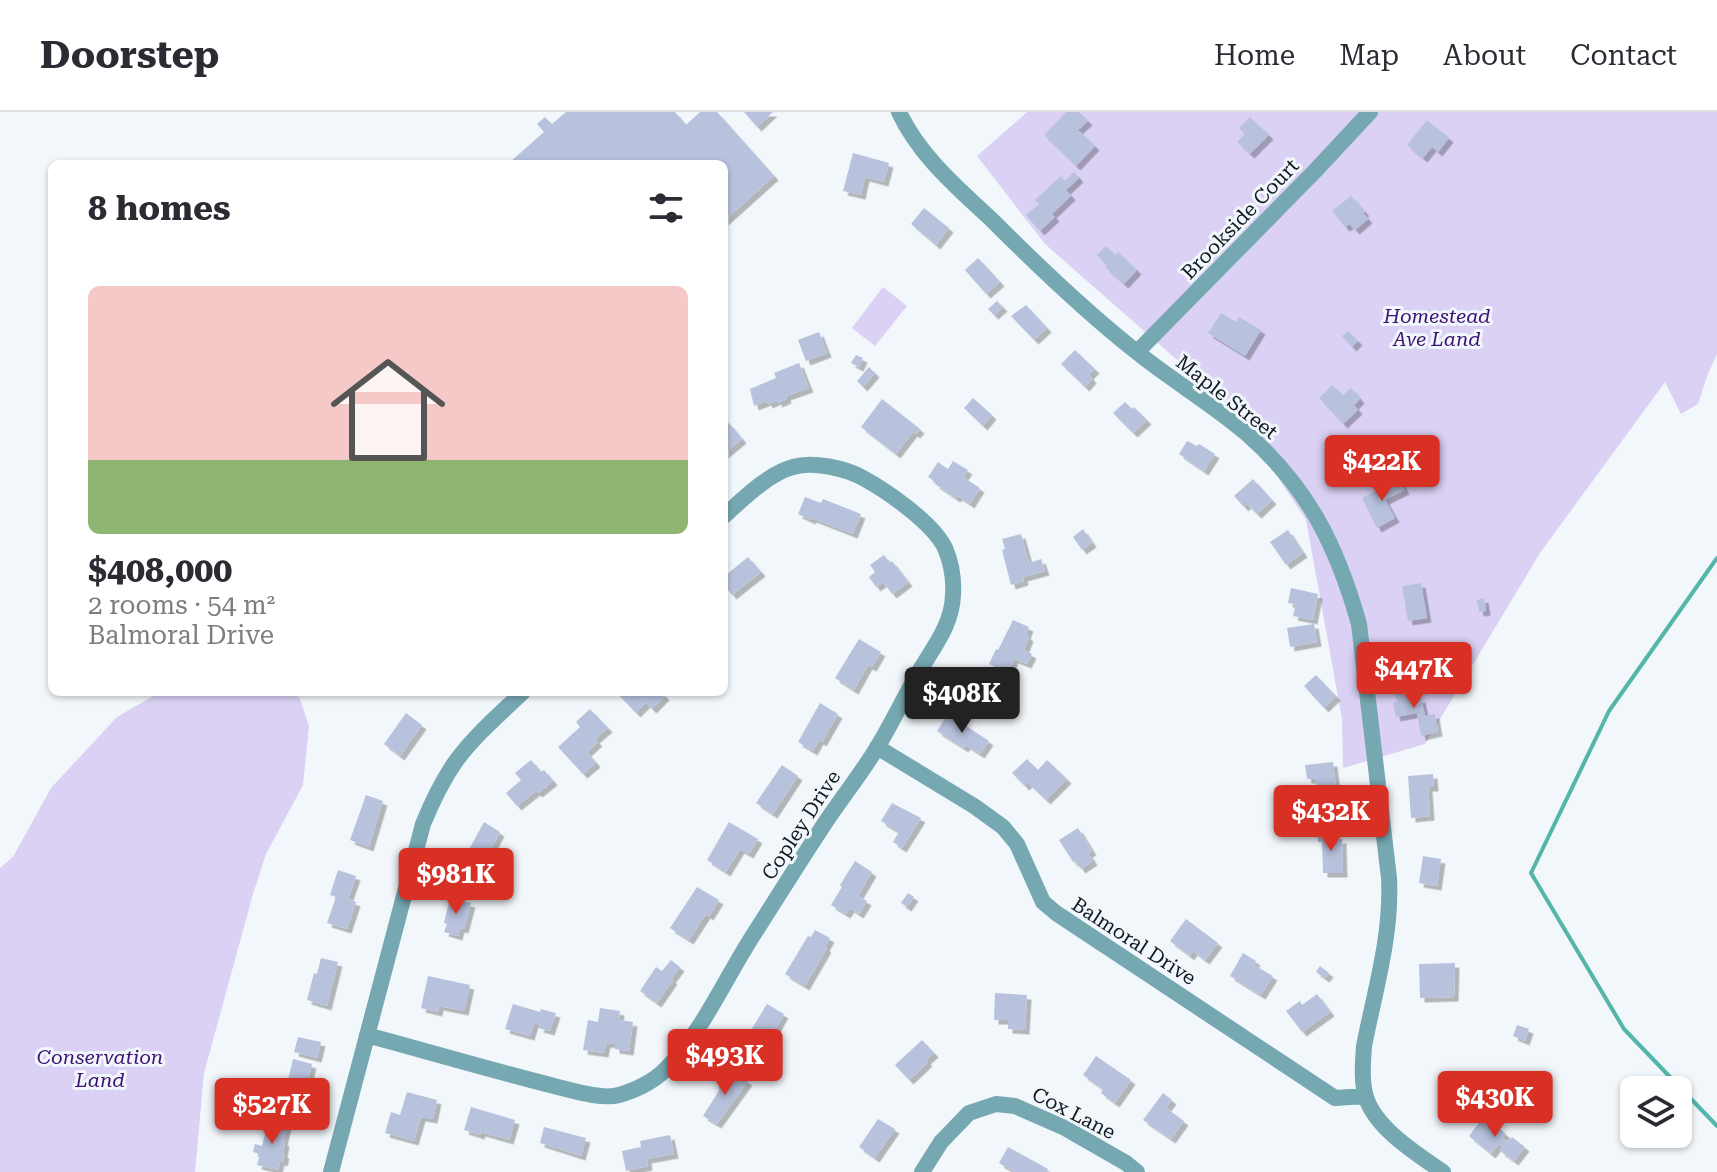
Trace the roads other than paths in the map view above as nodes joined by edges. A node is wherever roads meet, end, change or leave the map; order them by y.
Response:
1 (899, 112) edge
2 (1370, 112) edge
3 (1137, 352) junction
4 (728, 513) edge
5 (519, 696) edge
6 (877, 747) junction
7 (367, 1035) junction
8 (1365, 1096) junction
9 (331, 1172) edge
10 (922, 1172) edge
11 (1137, 1172) edge
12 (1443, 1172) edge

1 - 3 street, Maple Street
2 - 3 street, Brookside Court
3 - 8 street, Maple Street
4 - 6 street, Copley Drive
5 - 7 street
6 - 7 street, Copley Drive
6 - 8 street, Balmoral Drive
7 - 9 street
8 - 12 street
10 - 11 street, Cox Lane

